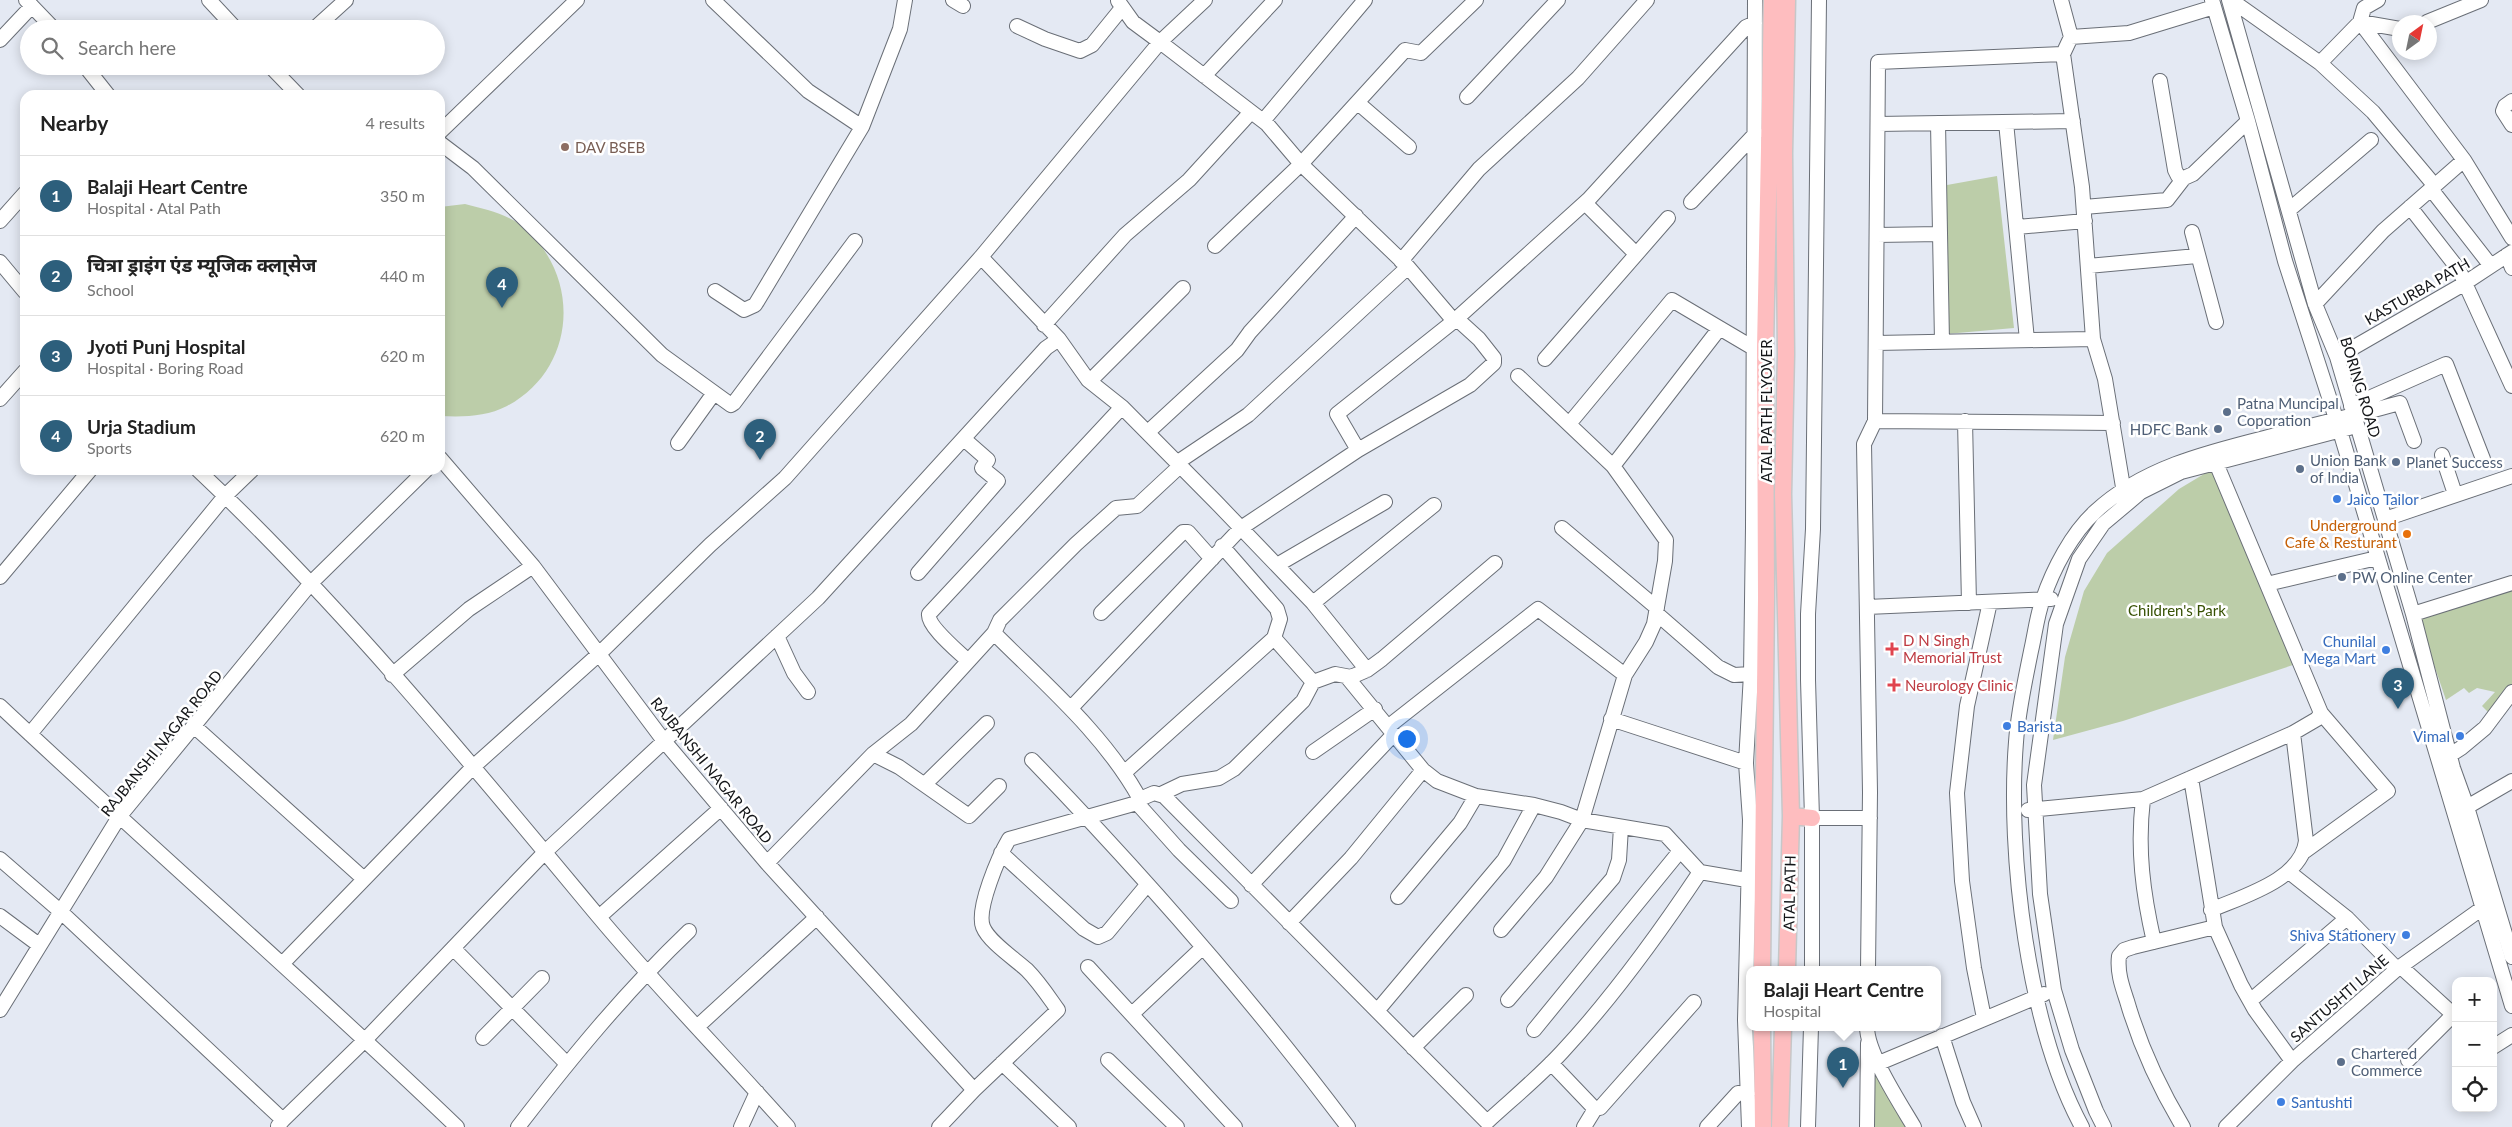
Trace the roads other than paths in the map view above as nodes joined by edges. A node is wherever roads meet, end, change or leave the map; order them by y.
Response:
1 (209, 0) edge
2 (346, 0) edge
3 (577, 0) edge
4 (713, 0) edge
5 (905, 0) edge
6 (1204, 0) edge
7 (1275, 0) edge
8 (1365, 0) edge
9 (1476, 0) edge
10 (1558, 0) edge
11 (1647, 0) edge
12 (1755, 0) edge
13 (1772, 0) edge
14 (1787, 0) edge
15 (1819, 0) edge
16 (2061, 0) edge
17 (2230, 0) edge
18 (2378, 0) edge
19 (2482, 0) edge
20 (29, 3) edge
21 (2213, 3) edge
22 (1120, 4) edge
23 (2437, 18) edge
24 (45, 20) edge
25 (228, 20) edge
26 (324, 20) edge
27 (2360, 22) junction
28 (1755, 23) junction
29 (1017, 26) dead end
30 (2392, 28) edge
31 (2071, 37) junction
32 (0, 40) edge
33 (1160, 42) junction
34 (2063, 54) junction
35 (2320, 63) junction
36 (92, 75) edge
37 (279, 75) edge
38 (1204, 76) junction
39 (2160, 81) dead end
40 (104, 90) edge
41 (293, 90) edge
42 (1468, 97) dead end
43 (2512, 101) edge
44 (1358, 102) junction
45 (1252, 112) junction
46 (1263, 120) junction
47 (2073, 121) junction
48 (2006, 122) junction
49 (2248, 122) junction
50 (1938, 123) junction
51 (1878, 124) junction
52 (2512, 125) edge
53 (445, 127) edge
54 (862, 127) junction
55 (1756, 133) junction
56 (2371, 140) dead end
57 (445, 147) edge
58 (1409, 147) dead end
59 (2464, 160) junction
60 (1301, 164) junction
61 (2184, 178) junction
62 (2433, 187) junction
63 (20, 199) edge
64 (1692, 202) dead end
65 (1585, 203) junction
66 (2084, 207) junction
67 (2410, 207) junction
68 (2289, 210) junction
69 (1356, 216) junction
70 (1668, 218) dead end
71 (0, 221) edge
72 (2085, 221) junction
73 (2016, 227) junction
74 (2192, 232) dead end
75 (1940, 234) junction
76 (1877, 235) junction
77 (2512, 238) edge
78 (855, 241) dead end
79 (1216, 246) dead end
80 (1636, 254) junction
81 (2198, 256) junction
82 (981, 257) junction
83 (2510, 258) edge
84 (0, 262) edge
85 (1404, 264) junction
86 (2088, 266) junction
87 (2491, 266) junction
88 (2465, 283) junction
89 (20, 286) edge
90 (1183, 288) dead end
91 (715, 291) dead end
92 (2315, 304) junction
93 (1458, 318) junction
94 (2216, 322) dead end
95 (1044, 325) junction
96 (1719, 328) junction
97 (2093, 339) junction
98 (2027, 340) junction
99 (1942, 342) junction
100 (1053, 343) junction
101 (1876, 343) junction
102 (1755, 348) junction
103 (2337, 357) junction
104 (1545, 359) dead end
105 (1518, 376) dead end
106 (20, 377) edge
107 (1088, 380) junction
108 (2512, 386) edge
109 (714, 393) junction
110 (0, 399) edge
111 (1119, 411) junction
112 (2354, 416) junction
113 (1875, 420) junction
114 (1965, 421) junction
115 (2113, 423) junction
116 (1569, 424) junction
117 (2338, 425) junction
118 (1148, 432) junction
119 (964, 439) junction
120 (2414, 441) dead end
121 (678, 443) dead end
122 (1358, 450) junction
123 (2442, 455) dead end
124 (2483, 459) dead end
125 (2216, 463) junction
126 (445, 464) edge
127 (1613, 466) junction
128 (1176, 469) junction
129 (86, 475) edge
130 (203, 475) edge
131 (247, 475) edge
132 (421, 475) edge
133 (2512, 476) edge
134 (2124, 490) junction
135 (2455, 494) junction
136 (225, 496) junction
137 (1386, 502) dead end
138 (2126, 504) junction
139 (1434, 505) dead end
140 (2384, 520) junction
141 (1562, 528) dead end
142 (1231, 537) junction
143 (1212, 558) junction
144 (2377, 558) junction
145 (1495, 563) dead end
146 (1277, 565) junction
147 (533, 566) junction
148 (918, 573) dead end
149 (0, 577) edge
150 (312, 583) junction
151 (2512, 583) edge
152 (2268, 584) junction
153 (2065, 599) junction
154 (2042, 600) junction
155 (1990, 602) junction
156 (1312, 603) junction
157 (1969, 603) junction
158 (1867, 607) junction
159 (1657, 611) junction
160 (1101, 613) dead end
161 (2413, 614) junction
162 (994, 633) junction
163 (777, 636) junction
164 (1274, 638) junction
165 (599, 654) junction
166 (968, 661) junction
167 (1356, 674) junction
168 (1751, 674) junction
169 (392, 675) junction
170 (1625, 675) junction
171 (1313, 682) junction
172 (808, 692) dead end
173 (2512, 692) edge
174 (0, 706) edge
175 (1071, 708) junction
176 (1375, 708) junction
177 (2321, 712) junction
178 (1612, 719) junction
179 (987, 722) dead end
180 (1395, 724) junction
181 (195, 727) junction
182 (2293, 733) junction
183 (30, 734) junction
184 (664, 741) junction
185 (1313, 752) dead end
186 (873, 754) junction
187 (2444, 759) junction
188 (1032, 760) dead end
189 (1746, 763) junction
190 (472, 767) junction
191 (1423, 770) junction
192 (1125, 772) junction
193 (2191, 778) junction
194 (2512, 781) edge
195 (925, 784) junction
196 (999, 786) dead end
197 (1160, 794) junction
198 (1476, 796) junction
199 (2143, 799) junction
200 (1139, 801) junction
201 (1534, 806) junction
202 (2467, 807) junction
203 (721, 808) junction
204 (2015, 810) junction
205 (2036, 810) junction
206 (1791, 816) junction
207 (119, 817) junction
208 (1088, 818) junction
209 (1812, 818) junction
210 (1870, 818) junction
211 (1582, 820) junction
212 (1757, 821) junction
213 (1621, 827) junction
214 (1680, 850) junction
215 (546, 851) junction
216 (2305, 851) junction
217 (1000, 853) junction
218 (0, 859) edge
219 (768, 863) junction
220 (1700, 872) junction
221 (2289, 872) junction
222 (364, 879) junction
223 (1747, 880) junction
224 (1147, 885) junction
225 (1251, 885) junction
226 (1398, 897) dead end
227 (1231, 901) dead end
228 (2484, 907) junction
229 (2211, 910) junction
230 (60, 911) junction
231 (0, 916) edge
232 (599, 917) junction
233 (817, 918) junction
234 (2347, 918) junction
235 (1289, 923) junction
236 (2215, 927) junction
237 (1501, 930) dead end
238 (688, 931) dead end
239 (2504, 939) edge
240 (2154, 942) junction
241 (39, 945) junction
242 (453, 948) junction
243 (1202, 948) junction
244 (2512, 957) edge
245 (282, 964) junction
246 (1762, 966) edge
247 (1787, 966) edge
248 (1812, 966) edge
249 (1868, 966) edge
250 (2399, 967) junction
251 (1088, 968) dead end
252 (648, 971) junction
253 (542, 978) dead end
254 (2054, 990) junction
255 (1466, 995) dead end
256 (2037, 997) junction
257 (1508, 1000) dead end
258 (2250, 1001) junction
259 (1694, 1002) dead end
260 (2512, 1006) edge
261 (512, 1008) junction
262 (0, 1010) edge
263 (1377, 1012) junction
264 (1132, 1014) junction
265 (2452, 1014) edge
266 (1984, 1018) junction
267 (2452, 1018) edge
268 (698, 1026) junction
269 (1534, 1030) dead end
270 (1762, 1031) edge
271 (1783, 1031) edge
272 (1811, 1031) edge
273 (1868, 1033) edge
274 (2512, 1035) edge
275 (1942, 1036) junction
276 (483, 1038) dead end
277 (366, 1039) junction
278 (2497, 1044) edge
279 (1413, 1048) junction
280 (1108, 1060) dead end
281 (2408, 1060) dead end
282 (2292, 1061) junction
283 (1002, 1063) junction
284 (1551, 1063) junction
285 (1879, 1063) junction
286 (567, 1064) junction
287 (974, 1090) junction
288 (757, 1092) junction
289 (1748, 1094) junction
290 (1596, 1109) junction
291 (280, 1123) edge
292 (1487, 1125) edge
293 (457, 1127) edge
294 (518, 1127) edge
295 (741, 1127) edge
296 (788, 1127) edge
297 (939, 1127) edge
298 (1069, 1127) edge
299 (1177, 1127) edge
300 (1235, 1127) edge
301 (1348, 1127) edge
302 (1584, 1127) edge
303 (1707, 1127) edge
304 (1749, 1127) edge
305 (1763, 1127) edge
306 (1780, 1127) edge
307 (1808, 1127) edge
308 (1867, 1127) edge
309 (1914, 1127) edge
310 (1974, 1127) edge
311 (2082, 1127) edge
312 (2104, 1127) edge
313 (2183, 1127) edge
314 (2227, 1127) edge

1 - 25 street
2 - 26 street
3 - 53 street
4 - 54 street
5 - 54 street
6 - 33 street
7 - 38 street
8 - 46 street
9 - 44 street
10 - 42 street
11 - 85 street
12 - 28 street
13 - 212 main road, ATAL PATH FLYOVER
14 - 206 main road, ATAL PATH FLYOVER
15 - 209 street
16 - 31 street
17 - 35 street
17 - 68 street, BORING ROAD
18 - 27 street
19 - 23 street
20 - 24 street
20 - 32 street
21 - 31 street
21 - 49 street
22 - 29 street
22 - 33 street
27 - 30 street
27 - 35 street
27 - 59 street
28 - 55 street
28 - 65 street
31 - 34 street
33 - 38 street
33 - 82 street
34 - 47 street
34 - 51 street
35 - 62 street
36 - 40 street
37 - 41 street
38 - 45 street
39 - 61 street
43 - 52 street
44 - 58 street
44 - 60 street
45 - 46 street
45 - 95 street
46 - 60 street
47 - 48 street
47 - 66 street
48 - 50 street
48 - 73 street
49 - 61 street
49 - 117 street
50 - 51 street
50 - 75 street
51 - 76 street
54 - 91 street
55 - 64 street
55 - 102 street
56 - 68 street
57 - 109 street
59 - 62 street
59 - 77 street
60 - 69 street
60 - 79 street
61 - 66 street
62 - 67 street
62 - 87 street
63 - 71 street
65 - 80 street
65 - 93 street
66 - 72 street
67 - 88 street
67 - 92 street
68 - 92 street, BORING ROAD
69 - 85 street
69 - 118 street
70 - 80 street
72 - 73 street
72 - 86 street
73 - 98 street
74 - 81 street
75 - 76 street
75 - 99 street
76 - 101 street
78 - 109 street
80 - 104 street
81 - 86 street
81 - 94 street
82 - 95 street
82 - 165 street
83 - 87 street, KASTURBA PATH
84 - 89 street
85 - 93 street
85 - 128 street
86 - 97 street
87 - 88 street, KASTURBA PATH
88 - 103 street, KASTURBA PATH
88 - 108 street
90 - 107 street
92 - 103 street, BORING ROAD
93 - 122 street
93 - 122 street
95 - 100 street
96 - 102 street
96 - 116 street
96 - 127 street
97 - 98 street
97 - 115 street
98 - 99 street
99 - 101 street
100 - 107 street
100 - 119 street
101 - 113 street
102 - 168 street
103 - 112 street, BORING ROAD
105 - 116 street
106 - 110 street
107 - 111 street
109 - 121 street
111 - 118 street
111 - 166 street
112 - 117 street
112 - 120 street
112 - 124 street
112 - 140 street, BORING ROAD
113 - 114 street
113 - 158 street
114 - 115 street
114 - 157 street
115 - 134 street
116 - 127 street
117 - 125 street
117 - 134 street
117 - 144 street
118 - 128 street
119 - 148 street
119 - 163 street
122 - 142 street
123 - 135 street
125 - 138 street
125 - 152 street
126 - 147 street, RAJBANSHI NAGAR ROAD
127 - 159 street
128 - 142 street
128 - 162 street
129 - 149 street
130 - 136 street
131 - 136 street
132 - 150 street
133 - 135 street
134 - 138 street
134 - 154 street
135 - 140 street
136 - 150 street
136 - 183 street
137 - 146 street
138 - 153 street
139 - 156 street
140 - 161 street, BORING ROAD
141 - 159 street
142 - 143 street
142 - 146 street
142 - 164 street
143 - 160 street
143 - 175 street
144 - 152 street
144 - 187 street
145 - 167 street
146 - 156 street
147 - 165 street, RAJBANSHI NAGAR ROAD
147 - 169 street
150 - 169 street
150 - 181 street, RAJBANSHI NAGAR ROAD
151 - 161 street
152 - 177 street
153 - 154 street
153 - 205 street
154 - 155 street
154 - 204 street
155 - 157 street
155 - 266 street
156 - 167 street
157 - 158 street
158 - 210 street
159 - 168 street
159 - 170 street
161 - 187 street, BORING ROAD
162 - 166 street
162 - 175 street
163 - 172 street
163 - 184 street
164 - 171 street
164 - 192 street
165 - 184 street, RAJBANSHI NAGAR ROAD
165 - 190 street
166 - 186 street
167 - 171 street
167 - 176 street
168 - 189 street
169 - 190 street
170 - 178 street
170 - 180 street
171 - 197 street
173 - 187 street
174 - 183 street
175 - 192 street
176 - 180 street
176 - 185 street
177 - 182 street
177 - 216 street
178 - 189 street
178 - 211 street
179 - 195 street
180 - 191 street
180 - 225 street
181 - 207 street, RAJBANSHI NAGAR ROAD
181 - 222 street
182 - 193 street
182 - 216 street
183 - 207 street
184 - 203 street, RAJBANSHI NAGAR ROAD
184 - 215 street
186 - 195 street
186 - 219 street
187 - 202 street, BORING ROAD
187 - 228 street
188 - 208 street
189 - 212 street
190 - 215 street
190 - 222 street
191 - 198 street
191 - 235 street
192 - 200 street
193 - 199 street
193 - 229 street
194 - 202 street
195 - 196 street
197 - 200 street
197 - 225 street
198 - 201 street
198 - 226 street
199 - 205 street
199 - 240 street
200 - 208 street
200 - 227 street
201 - 211 street
201 - 263 street
202 - 239 street, BORING ROAD
203 - 219 street, RAJBANSHI NAGAR ROAD
203 - 232 street
204 - 205 street
204 - 256 street
205 - 254 street
206 - 209 main road
206 - 247 main road, ATAL PATH
207 - 230 street, RAJBANSHI NAGAR ROAD
207 - 245 street
208 - 217 street
208 - 224 street
209 - 210 street
209 - 248 street
210 - 249 street
211 - 213 street
211 - 237 street
212 - 223 street
212 - 246 main road, ATAL PATH
213 - 214 street
213 - 257 street
214 - 220 street
214 - 269 street
215 - 232 street
215 - 242 street
216 - 221 street
217 - 224 street
217 - 283 street
218 - 230 street
219 - 233 street, RAJBANSHI NAGAR ROAD
220 - 223 street
220 - 284 street
221 - 229 street
221 - 234 street
222 - 245 street
223 - 289 street
224 - 243 street
225 - 235 street
228 - 239 street
228 - 250 street, SANTUSHTI LANE
229 - 236 street
230 - 241 street, RAJBANSHI NAGAR ROAD
230 - 291 street
231 - 241 street
232 - 252 street
233 - 268 street
233 - 287 street, RAJBANSHI NAGAR ROAD
234 - 250 street
234 - 258 street
235 - 263 street
236 - 240 street
236 - 258 street
238 - 252 street
239 - 244 street, BORING ROAD
239 - 260 street
240 - 313 street
241 - 262 street, RAJBANSHI NAGAR ROAD
242 - 261 street
242 - 277 street
243 - 264 street
243 - 301 street
245 - 277 street
250 - 265 street
250 - 282 street, SANTUSHTI LANE
251 - 264 street
252 - 268 street
252 - 286 street
253 - 261 street
254 - 256 street
254 - 312 street
255 - 279 street
256 - 266 street
256 - 311 street
258 - 282 street
259 - 290 street
261 - 276 street
261 - 286 street
263 - 279 street
264 - 300 street
266 - 275 street
267 - 281 street
268 - 288 street
270 - 305 main road
271 - 306 main road
272 - 307 street
273 - 285 street
273 - 308 street
274 - 278 street
275 - 285 street
275 - 310 street
277 - 291 street
277 - 293 street
279 - 292 street
280 - 299 street
282 - 314 street, SANTUSHTI LANE
283 - 287 street
283 - 298 street
284 - 290 street
284 - 292 street
285 - 309 street
286 - 294 street
287 - 297 street
288 - 295 street
288 - 296 street
289 - 303 street
289 - 304 street
290 - 302 street

